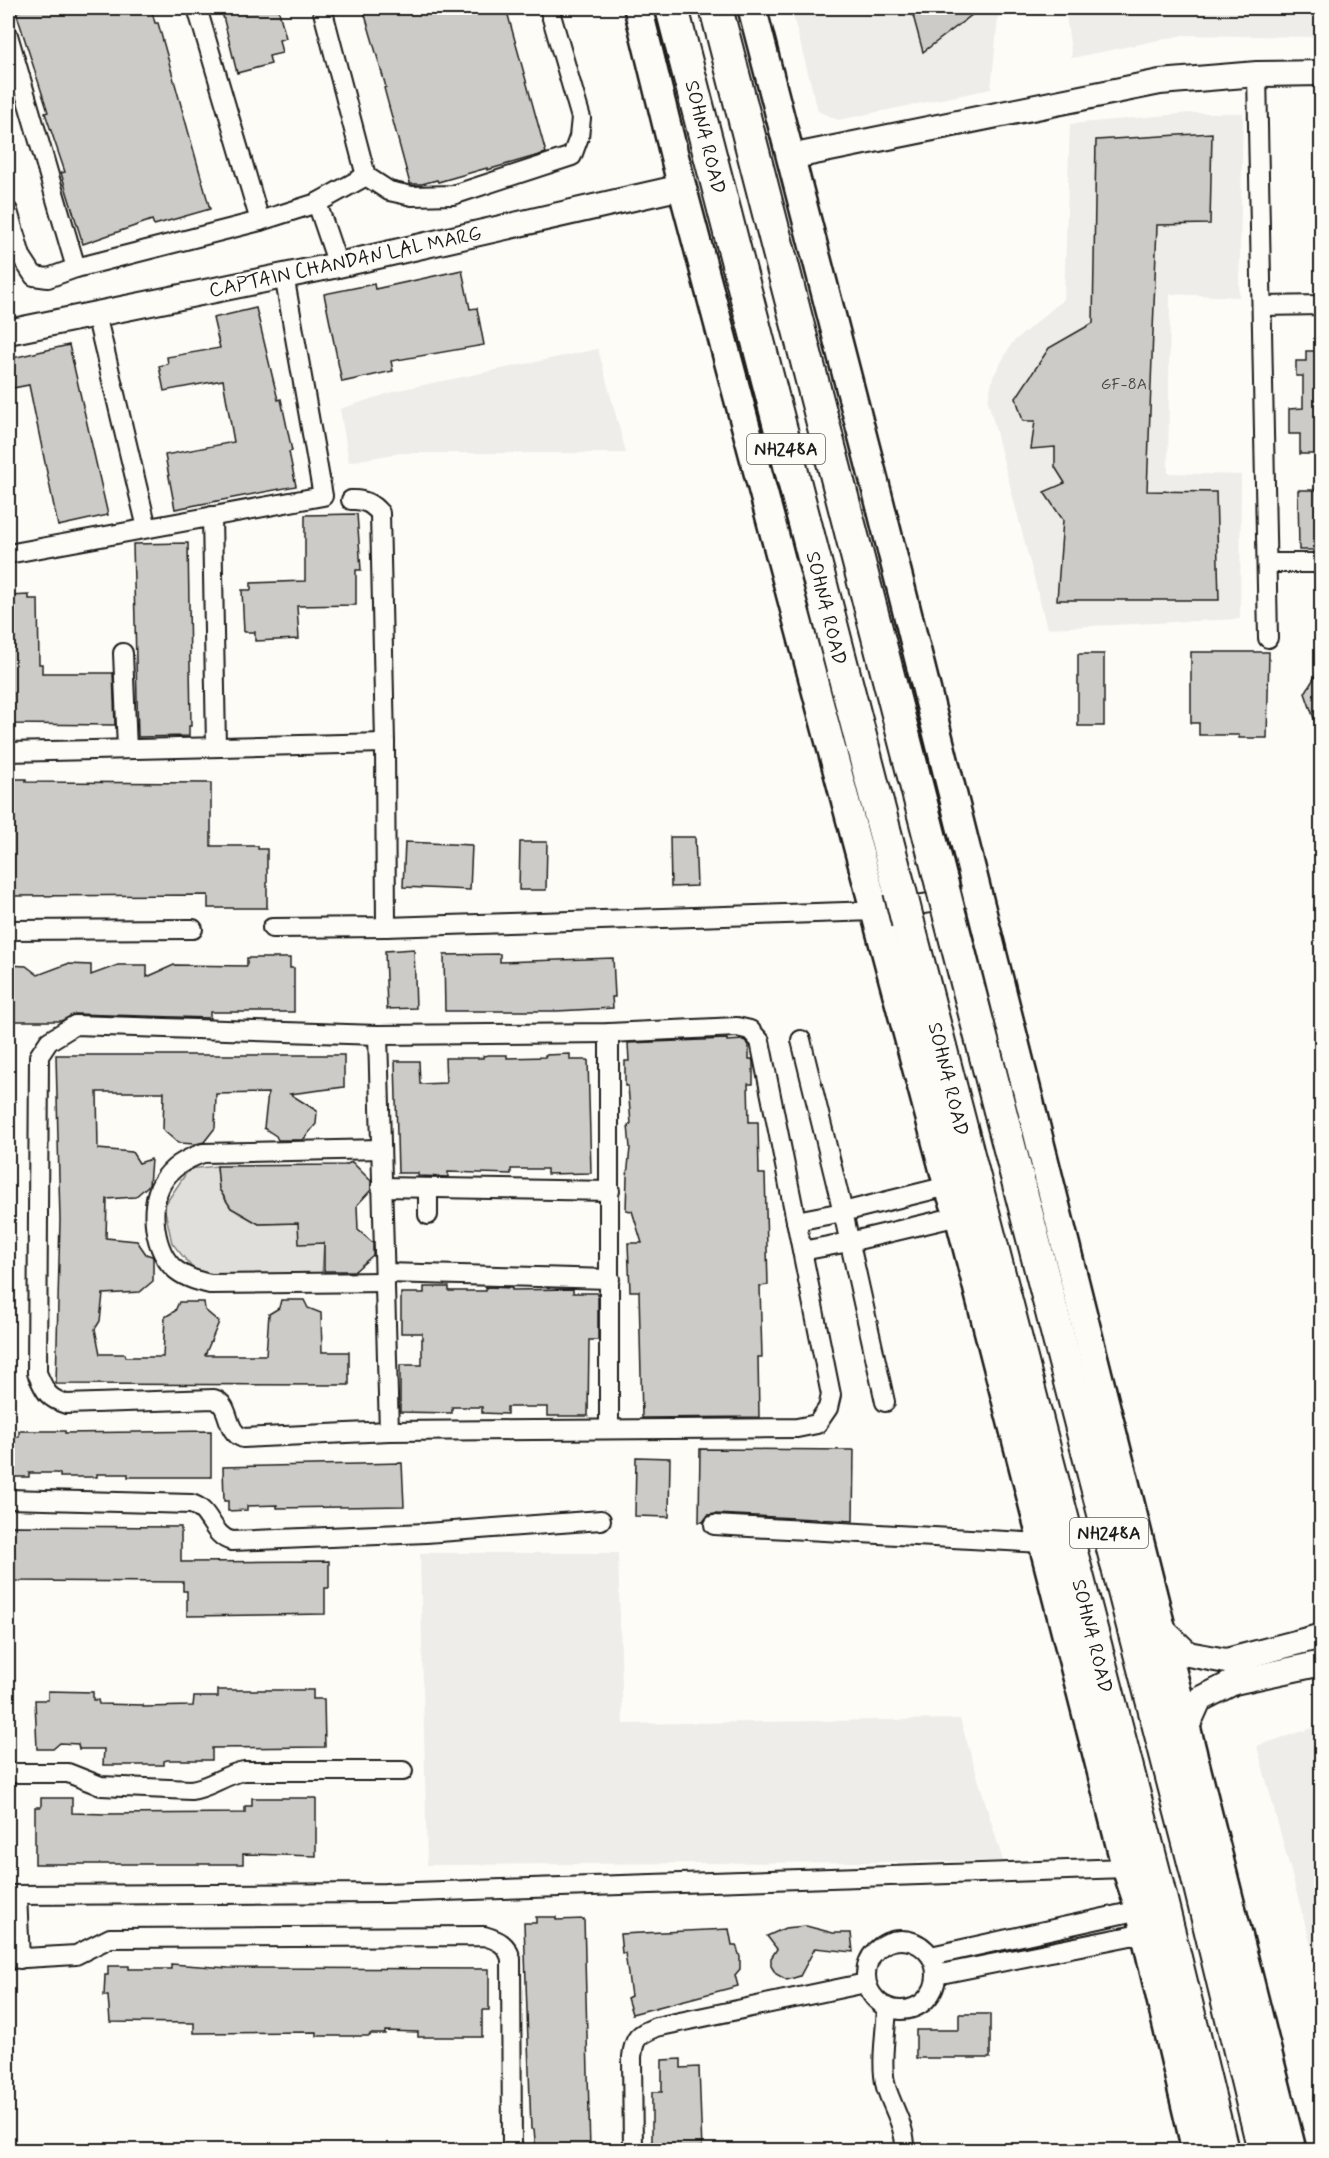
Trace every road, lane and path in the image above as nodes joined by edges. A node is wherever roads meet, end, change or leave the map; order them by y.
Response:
1 (197, 8) edge
2 (322, 8) edge
3 (549, 8) edge
4 (638, 8) edge
5 (672, 8) edge
6 (716, 8) edge
7 (752, 8) edge
8 (8, 35) edge
9 (1322, 73) edge
10 (1257, 74) junction
11 (790, 156) junction
12 (366, 176) junction
13 (682, 187) junction
14 (317, 203) junction
15 (8, 211) edge
16 (260, 221) junction
17 (338, 265) junction
18 (76, 267) junction
19 (284, 275) junction
20 (1322, 305) edge
21 (1262, 306) junction
22 (96, 314) junction
23 (8, 332) edge
24 (351, 500) dead end
25 (212, 516) junction
26 (147, 528) junction
27 (8, 554) edge
28 (1267, 563) junction
29 (1322, 563) edge
30 (1268, 638) dead end
31 (123, 653) dead end
32 (385, 743) junction
33 (216, 747) junction
34 (127, 749) junction
35 (8, 752) edge
36 (978, 896) junction
37 (875, 911) junction
38 (386, 927) junction
39 (193, 928) dead end
40 (272, 928) dead end
41 (8, 930) edge
42 (609, 1033) junction
43 (378, 1035) junction
44 (801, 1040) dead end
45 (381, 1149) junction
46 (948, 1186) junction
47 (381, 1187) junction
48 (428, 1188) junction
49 (610, 1191) junction
50 (843, 1212) junction
51 (428, 1215) dead end
52 (959, 1216) junction
53 (796, 1221) junction
54 (849, 1242) junction
55 (802, 1251) junction
56 (385, 1277) junction
57 (610, 1279) junction
58 (885, 1402) dead end
59 (609, 1428) junction
60 (389, 1431) junction
61 (8, 1499) edge
62 (601, 1520) dead end
63 (714, 1525) dead end
64 (1043, 1543) junction
65 (1161, 1629) junction
66 (1322, 1636) edge
67 (1322, 1663) edge
68 (1186, 1729) junction
69 (403, 1771) dead end
70 (8, 1773) edge
71 (1126, 1868) junction
72 (12, 1895) edge
73 (1142, 1922) junction
74 (931, 1956) junction
75 (14, 1959) edge
76 (936, 1976) junction
77 (866, 1983) junction
78 (886, 2007) junction
79 (512, 2151) edge
80 (633, 2151) edge
81 (906, 2151) edge
82 (1196, 2151) edge
83 (1222, 2151) edge
84 (1264, 2151) edge
85 (1292, 2151) edge

1 - 16 street
2 - 12 street
3 - 12 street
4 - 13 main road
5 - 83 highway, SOHNA ROAD / NH248A, bridge
6 - 84 highway, SOHNA ROAD / NH248A, bridge
7 - 11 main road
8 - 18 street
9 - 10 street
10 - 11 street
10 - 21 street
11 - 36 main road
12 - 14 street
13 - 17 street, CAPTAIN CHANDAN LAL MARG
13 - 37 main road
14 - 16 street
14 - 17 street
15 - 18 street
16 - 18 street
17 - 19 street, CAPTAIN CHANDAN LAL MARG
19 - 22 street, CAPTAIN CHANDAN LAL MARG
19 - 25 street
20 - 21 street
21 - 28 street
22 - 23 street, CAPTAIN CHANDAN LAL MARG
22 - 26 street
24 - 32 street
25 - 26 street
25 - 33 street
26 - 27 street
28 - 29 street
28 - 30 street
31 - 34 street
32 - 33 street
32 - 38 street
33 - 34 street
34 - 35 street
36 - 37 street
36 - 65 main road
37 - 38 street
37 - 46 main road
38 - 40 street
39 - 41 street
42 - 43 street
42 - 49 street
42 - 53 street
43 - 45 street
43 - 60 street
44 - 50 street
45 - 47 street
45 - 56 street
46 - 50 street
46 - 52 main road
47 - 48 street
47 - 56 street
48 - 49 street
48 - 51 street
49 - 57 street
50 - 53 street
50 - 54 street
52 - 54 street
52 - 64 main road
53 - 55 street
54 - 55 street
54 - 58 street
55 - 59 street
56 - 57 street
56 - 60 street
57 - 59 street
59 - 60 street
61 - 62 street
63 - 64 street
64 - 71 main road
65 - 66 street
65 - 68 main road
67 - 68 street
68 - 85 main road
69 - 70 street
71 - 72 street
71 - 73 main road
72 - 75 street
73 - 74 street
73 - 76 street
73 - 82 main road
74 - 76 street
74 - 77 street
75 - 79 street
76 - 78 street
77 - 78 street
77 - 80 street
78 - 81 street

